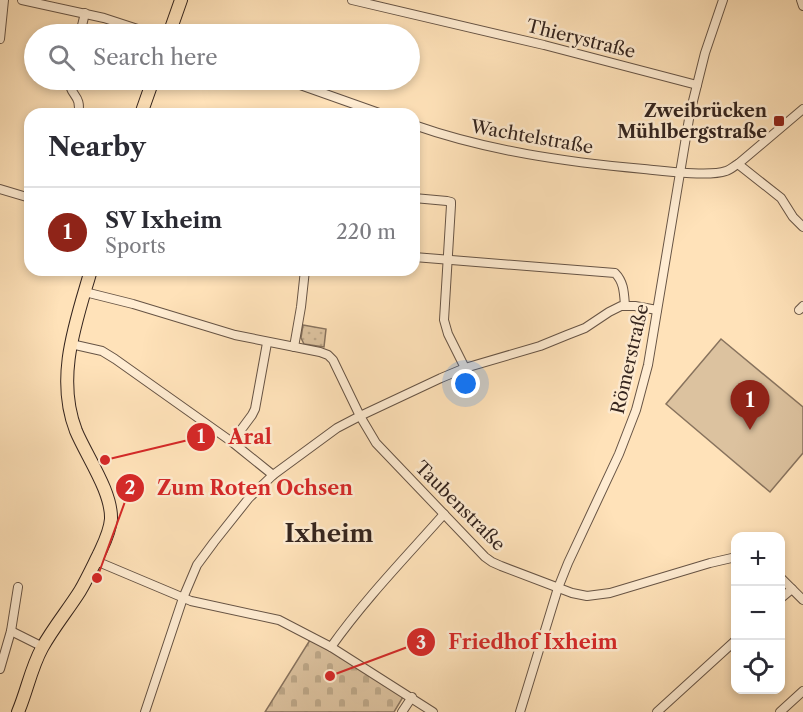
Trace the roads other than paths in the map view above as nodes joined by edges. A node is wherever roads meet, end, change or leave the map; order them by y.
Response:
1 (4, 0) edge
2 (22, 0) edge
3 (181, 0) edge
4 (352, 0) edge
5 (723, 0) edge
6 (801, 0) edge
7 (803, 6) edge
8 (85, 13) junction
9 (82, 24) edge
10 (123, 24) edge
11 (173, 24) edge
12 (0, 39) edge
13 (697, 85) junction
14 (72, 90) edge
15 (149, 90) edge
16 (314, 90) edge
17 (80, 108) edge
18 (143, 108) edge
19 (365, 108) edge
20 (803, 109) edge
21 (420, 127) edge
22 (738, 164) junction
23 (681, 172) junction
24 (0, 189) edge
25 (24, 196) edge
26 (420, 199) edge
27 (803, 227) edge
28 (420, 258) edge
29 (448, 260) junction
30 (89, 276) edge
31 (304, 276) edge
32 (85, 292) junction
33 (625, 306) junction
34 (657, 310) junction
35 (267, 343) junction
36 (71, 344) junction
37 (294, 347) junction
38 (465, 368) junction
39 (360, 416) junction
40 (232, 442) junction
41 (273, 475) junction
42 (444, 514) junction
43 (731, 558) edge
44 (96, 561) junction
45 (785, 582) edge
46 (18, 587) dead end
47 (558, 588) junction
48 (792, 589) junction
49 (785, 595) edge
50 (183, 598) junction
51 (803, 600) edge
52 (11, 631) junction
53 (731, 644) edge
54 (43, 647) junction
55 (331, 647) junction
56 (0, 669) edge
57 (803, 691) edge
58 (412, 697) junction
59 (18, 712) edge
60 (145, 712) edge
61 (402, 712) edge
62 (433, 712) edge
63 (520, 712) edge
64 (657, 712) edge
65 (780, 712) edge

1 - 12 street
2 - 8 street
3 - 11 main road
4 - 13 street, Thierystraße
5 - 13 street, Römerstraße
6 - 7 street
8 - 9 street
8 - 10 street
13 - 23 street, Römerstraße
14 - 17 street
15 - 18 main road
16 - 19 street
20 - 22 street, Wachtelstraße
21 - 23 street, Wachtelstraße
22 - 23 street, Wachtelstraße
22 - 27 street
23 - 34 street, Römerstraße
24 - 25 street
26 - 29 street
28 - 29 street
29 - 33 street
29 - 38 street
30 - 32 main road
31 - 37 street
32 - 35 street, Taubenstraße
32 - 36 main road
33 - 34 street
33 - 38 street
34 - 47 street, Römerstraße
35 - 37 street, Taubenstraße
35 - 40 street
36 - 40 street
36 - 44 main road
37 - 39 street, Taubenstraße
38 - 39 street
39 - 41 street
39 - 42 street, Taubenstraße
40 - 41 street
41 - 50 street
42 - 47 street, Taubenstraße
42 - 55 street
43 - 47 street, Taubenstraße
44 - 50 street
44 - 54 main road
45 - 48 street
46 - 52 street
47 - 63 street, Römerstraße
48 - 49 street
48 - 51 street
50 - 55 street
50 - 60 street
52 - 54 street
52 - 56 street
53 - 64 street
54 - 59 main road
55 - 58 street
57 - 65 street
58 - 61 street
58 - 62 street

